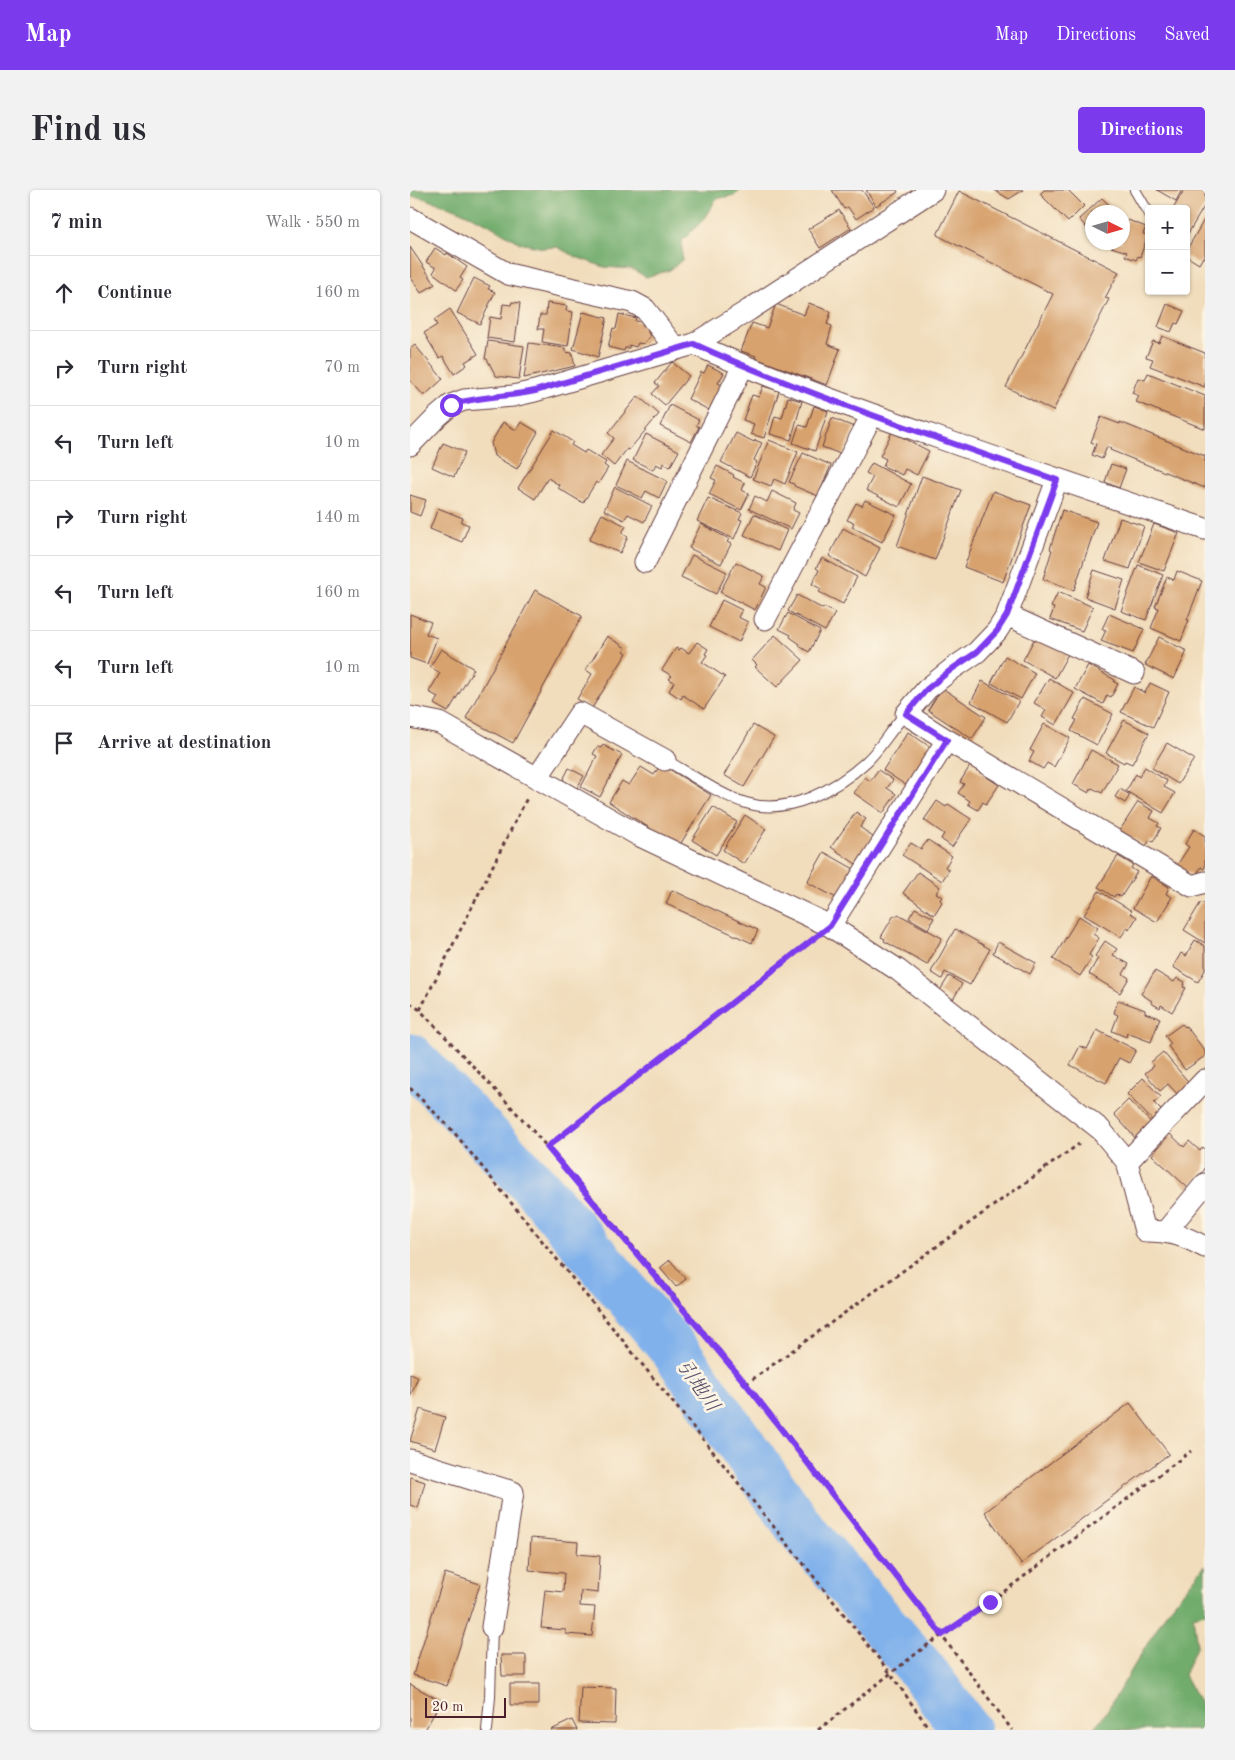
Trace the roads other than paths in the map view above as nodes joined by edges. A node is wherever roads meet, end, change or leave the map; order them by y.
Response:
1 (933, 190) edge
2 (1135, 190) edge
3 (1145, 207) edge
4 (410, 218) edge
5 (685, 346) junction
6 (743, 366) junction
7 (872, 415) junction
8 (410, 445) edge
9 (1057, 480) junction
10 (1205, 529) edge
11 (645, 562) dead end
12 (1007, 615) junction
13 (765, 620) dead end
14 (1134, 673) dead end
15 (906, 714) junction
16 (410, 717) edge
17 (947, 740) junction
18 (665, 760) joint
19 (537, 778) junction
20 (1205, 882) edge
21 (830, 926) junction
22 (1205, 1080) edge
23 (1127, 1162) junction
24 (1205, 1184) edge
25 (1166, 1231) junction
26 (1205, 1247) edge
27 (410, 1460) edge
28 (492, 1627) joint
29 (487, 1730) edge

1 - 5 street
2 - 3 lane
4 - 5 street
5 - 6 street
5 - 8 street
6 - 7 street
6 - 11 street
7 - 9 street
7 - 13 street
9 - 10 street
9 - 12 street
12 - 14 street
12 - 15 street
15 - 17 street
15 - 18 lane
16 - 19 street
17 - 20 street
17 - 21 street
18 - 19 street
19 - 21 street
21 - 23 street
22 - 23 street
23 - 25 street
24 - 25 street
25 - 26 street
27 - 28 street
28 - 29 lane

